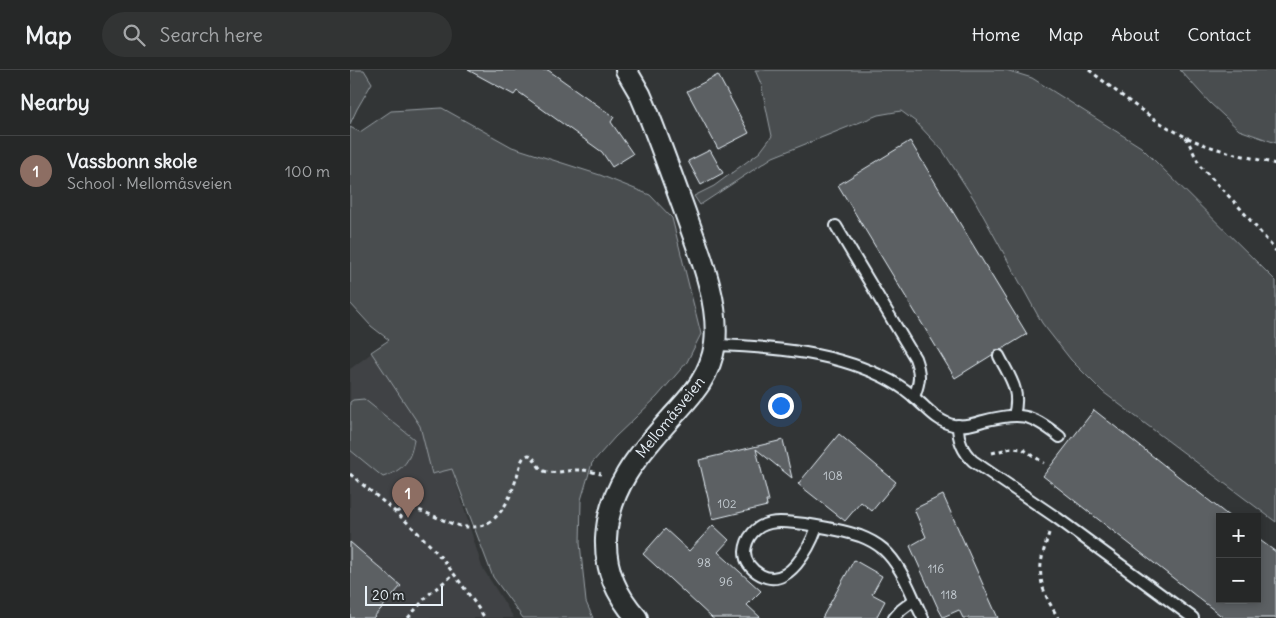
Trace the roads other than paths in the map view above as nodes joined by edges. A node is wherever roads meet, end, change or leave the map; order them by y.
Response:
1 (626, 70) edge
2 (836, 226) dead end
3 (714, 345) junction
4 (999, 356) dead end
5 (914, 397) junction
6 (1014, 415) junction
7 (958, 426) junction
8 (1060, 437) dead end
9 (817, 527) junction
10 (914, 600) junction
11 (637, 618) edge
12 (894, 618) edge
13 (923, 618) edge
14 (1193, 618) edge

1 - 3 street, Mellomåsveien
2 - 5 lane
3 - 5 lane
3 - 11 street, Mellomåsveien
4 - 6 lane
5 - 7 lane
6 - 7 lane
6 - 8 lane
7 - 14 lane
9 - 9 lane
9 - 10 lane
10 - 12 lane
10 - 13 lane

